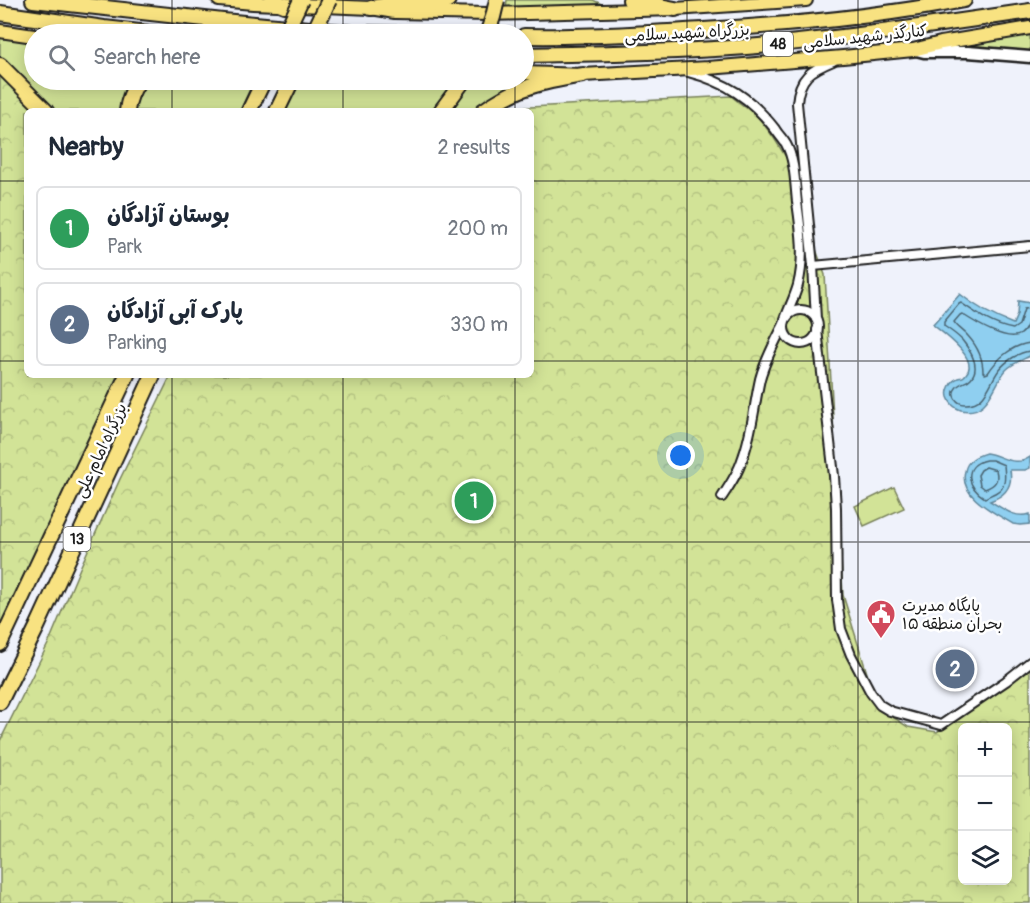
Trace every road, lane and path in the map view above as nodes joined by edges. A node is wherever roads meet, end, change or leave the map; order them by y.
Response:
1 (33, 0) edge
2 (219, 0) edge
3 (301, 0) edge
4 (329, 0) edge
5 (448, 0) edge
6 (497, 0) edge
7 (630, 0) edge
8 (806, 0) edge
9 (964, 0) edge
10 (783, 1) edge
11 (278, 2) edge
12 (372, 8) junction
13 (675, 9) junction
14 (1030, 11) edge
15 (0, 13) edge
16 (76, 24) edge
17 (256, 24) edge
18 (290, 24) edge
19 (318, 24) edge
20 (491, 24) edge
21 (1030, 28) edge
22 (0, 31) edge
23 (24, 35) edge
24 (534, 36) edge
25 (913, 50) junction
26 (534, 54) edge
27 (843, 57) junction
28 (1030, 57) edge
29 (0, 65) edge
30 (678, 69) junction
31 (534, 73) edge
32 (583, 75) junction
33 (534, 85) edge
34 (24, 89) edge
35 (25, 90) edge
36 (133, 90) edge
37 (259, 90) edge
38 (287, 90) edge
39 (458, 90) edge
40 (520, 90) edge
41 (43, 108) edge
42 (128, 108) edge
43 (250, 108) edge
44 (278, 108) edge
45 (443, 108) edge
46 (488, 108) edge
47 (1030, 246) edge
48 (813, 266) junction
49 (816, 319) junction
50 (785, 322) junction
51 (817, 330) junction
52 (153, 378) edge
53 (124, 379) edge
54 (722, 496) dead end
55 (0, 644) edge
56 (1030, 662) edge
57 (0, 702) edge

1 - 17 highway
2 - 11 main road
3 - 18 highway, bridge
4 - 19 highway, bridge
5 - 12 highway
6 - 20 highway, bridge
7 - 13 highway
8 - 10 main road
9 - 24 highway, بزرگراه شهید سلامی / 48
10 - 13 main road
11 - 12 main road
12 - 13 main road
14 - 26 highway, بزرگراه شهید سلامی / 48
15 - 16 highway
21 - 25 main road, کنارگذر شهید سلامی
22 - 23 main road
25 - 27 main road, کنارگذر شهید سلامی
25 - 28 main road
27 - 30 main road, کنارگذر شهید سلامی
27 - 48 street
29 - 34 highway
30 - 32 main road, کنارگذر شهید سلامی
30 - 50 street
31 - 32 main road, کنارگذر شهید سلامی
32 - 33 highway
35 - 41 highway
36 - 42 highway
37 - 43 highway
38 - 44 highway
39 - 45 highway
40 - 46 highway
47 - 48 street
48 - 49 street
49 - 50 street
49 - 51 street
50 - 51 street
50 - 54 street
51 - 56 street
52 - 57 highway, بزرگراه امام علی / 13
53 - 55 highway, بزرگراه امام علی / 13

